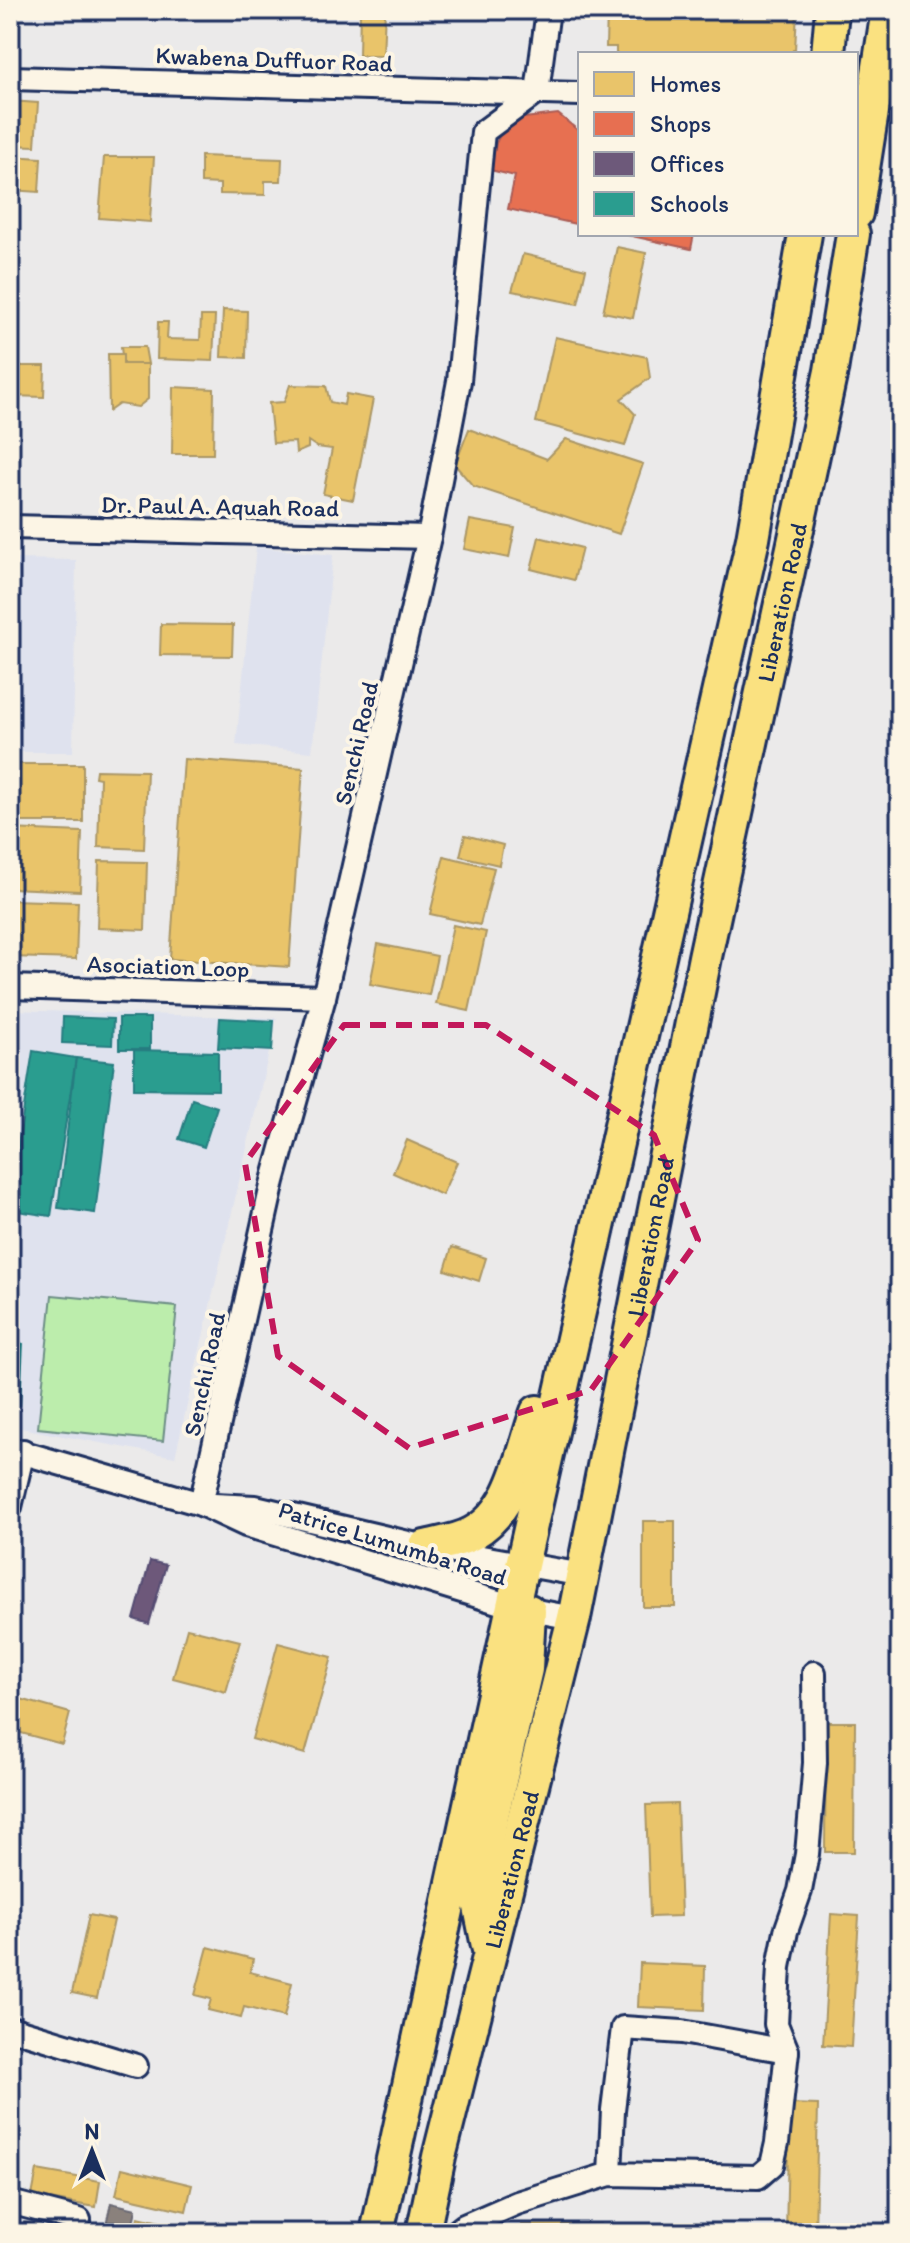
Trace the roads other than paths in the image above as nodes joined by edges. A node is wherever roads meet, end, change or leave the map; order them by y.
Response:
1 (548, 10) edge
2 (832, 10) edge
3 (888, 10) edge
4 (828, 52) edge
5 (10, 78) edge
6 (537, 92) junction
7 (578, 94) edge
8 (858, 200) edge
9 (805, 236) edge
10 (853, 236) edge
11 (10, 527) edge
12 (429, 537) junction
13 (10, 987) edge
14 (324, 997) junction
15 (566, 1366) junction
16 (17, 1450) edge
17 (201, 1504) junction
18 (10, 1507) edge
19 (425, 1547) junction
20 (522, 1565) junction
21 (583, 1575) junction
22 (522, 1608) junction
23 (574, 1618) junction
24 (814, 1673) dead end
25 (490, 1956) junction
26 (10, 2028) edge
27 (787, 2051) junction
28 (136, 2066) dead end
29 (610, 2174) junction
30 (10, 2202) edge
31 (79, 2220) dead end
32 (377, 2233) edge
33 (423, 2233) edge
34 (455, 2233) edge

1 - 6 street
2 - 4 highway
3 - 8 highway
5 - 6 street, Kwabena Duffuor Road
6 - 7 street, Kwabena Duffuor Road
6 - 12 street, Senchi Road
9 - 15 highway, Liberation Road
10 - 21 highway, Liberation Road
11 - 12 street, Dr. Paul A. Aquah Road
12 - 14 street, Senchi Road
13 - 14 street, Asociation Loop
14 - 17 street, Senchi Road
15 - 19 highway
15 - 20 highway, Liberation Road
16 - 17 street, Patrice Lumumba Road
16 - 18 street
17 - 19 street, Patrice Lumumba Road
17 - 22 street, Patrice Lumumba Road
19 - 20 street, Patrice Lumumba Road
20 - 21 street, Patrice Lumumba Road
20 - 22 highway, Liberation Road
21 - 23 highway, Liberation Road
22 - 23 street, Patrice Lumumba Road
22 - 25 highway
22 - 32 highway, Liberation Road
23 - 25 highway, Liberation Road
24 - 27 street
25 - 33 highway, Liberation Road
26 - 28 street
27 - 29 street
27 - 29 street
29 - 34 street
30 - 31 street

